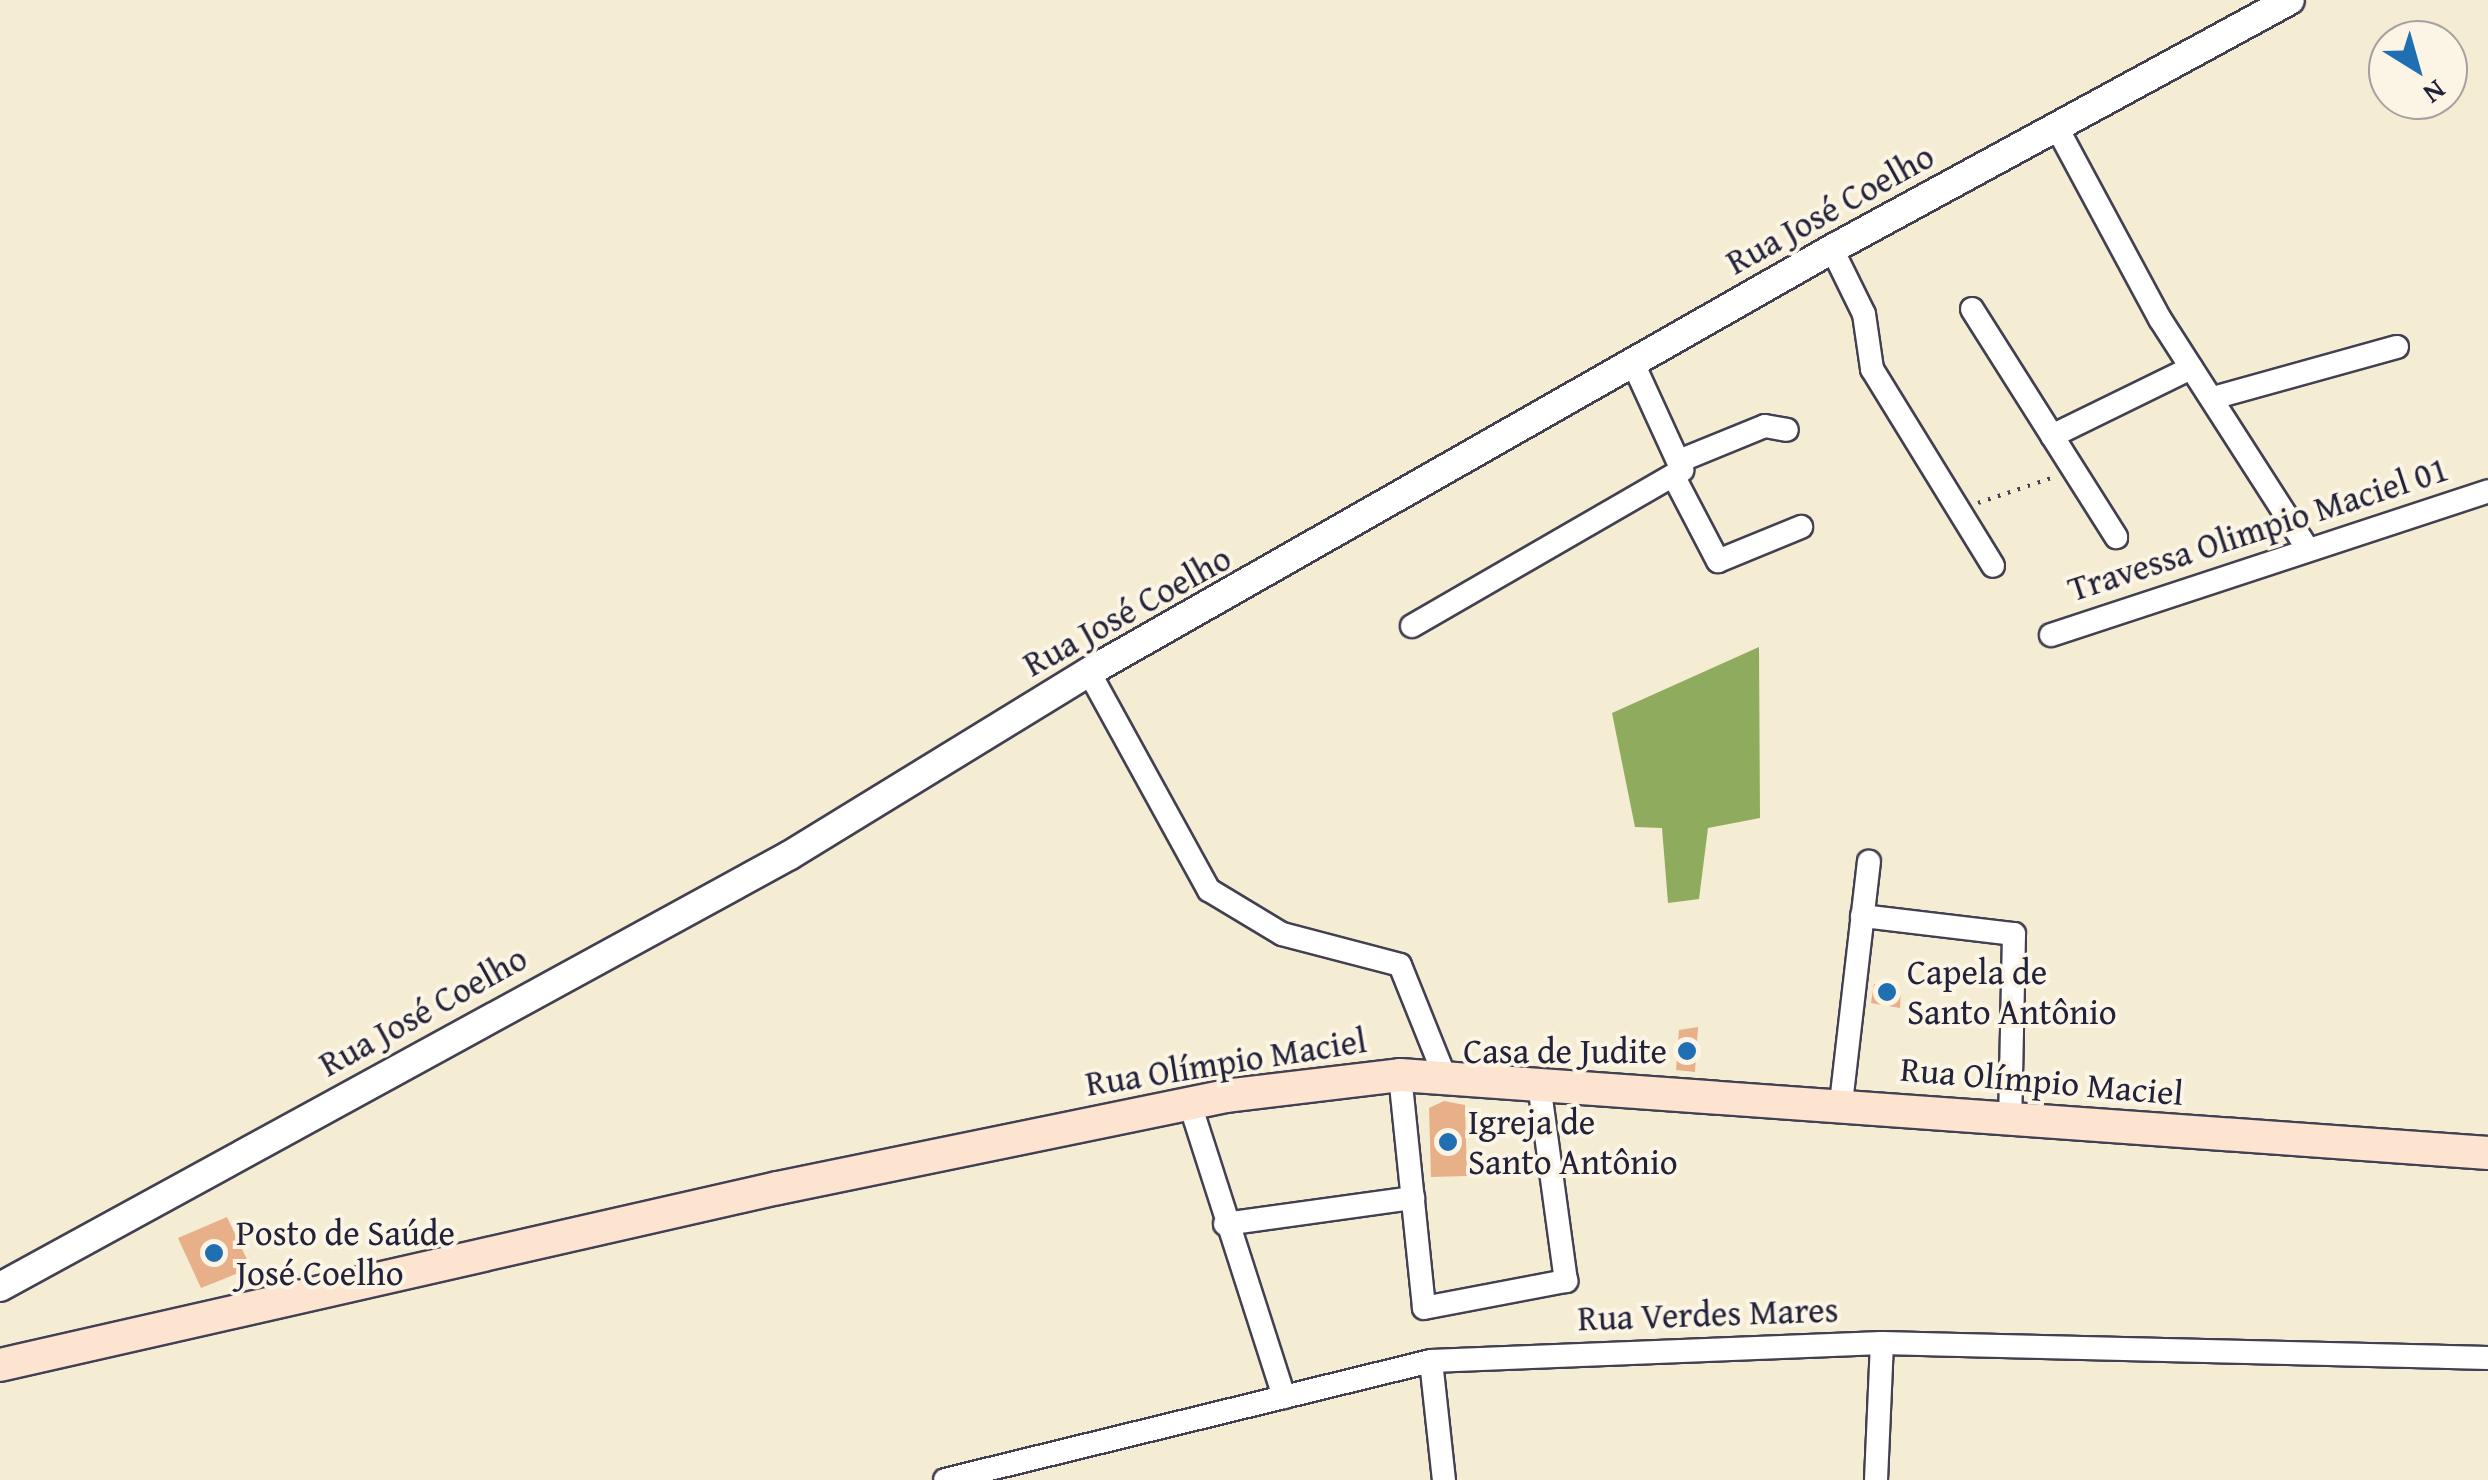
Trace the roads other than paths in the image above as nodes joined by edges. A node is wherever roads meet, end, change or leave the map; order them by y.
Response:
1 (2290, 0) edge
2 (2056, 126) junction
3 (1832, 249) junction
4 (1972, 309) dead end
5 (2397, 347) dead end
6 (1633, 363) junction
7 (2191, 368) junction
8 (2213, 398) junction
9 (1788, 430) dead end
10 (2052, 436) junction
11 (1679, 468) junction
12 (2488, 491) edge
13 (1801, 527) dead end
14 (2116, 536) dead end
15 (2307, 548) junction
16 (1994, 566) dead end
17 (1412, 626) dead end
18 (2051, 635) dead end
19 (1089, 672) junction
20 (1869, 862) dead end
21 (1862, 916) junction
22 (1400, 1075) junction
23 (1445, 1077) junction
24 (1539, 1084) junction
25 (1841, 1103) junction
26 (1190, 1104) junction
27 (2010, 1120) junction
28 (2488, 1154) edge
29 (1413, 1198) junction
30 (1226, 1224) junction
31 (0, 1287) edge
32 (1882, 1343) junction
33 (2488, 1358) edge
34 (1431, 1361) junction
35 (0, 1365) edge
36 (1284, 1397) junction
37 (945, 1480) edge
38 (1444, 1480) edge
39 (1876, 1480) edge

1 - 2 street, Rua José Coelho
2 - 3 street, Rua José Coelho
2 - 7 street
3 - 6 street, Rua José Coelho
3 - 16 street
4 - 10 street
5 - 8 street
6 - 11 street
6 - 19 street, Rua José Coelho
7 - 8 street
7 - 10 street
8 - 15 street
9 - 11 street
10 - 14 street
11 - 13 street
11 - 17 street
12 - 15 street, Travessa Olimpio Maciel 01
15 - 18 street, Travessa Olimpio Maciel 01
19 - 23 street
19 - 31 street, Rua José Coelho
20 - 21 street
21 - 25 street
21 - 27 street
22 - 23 main road, Rua Olímpio Maciel
22 - 26 main road, Rua Olímpio Maciel
22 - 29 street
23 - 24 main road, Rua Olímpio Maciel
24 - 25 main road, Rua Olímpio Maciel
24 - 29 street
25 - 27 main road, Rua Olímpio Maciel
26 - 30 street
26 - 35 main road, Rua Olímpio Maciel
27 - 28 main road, Rua Olímpio Maciel
29 - 30 street
30 - 36 street
32 - 33 street, Rua Verdes Mares
32 - 34 street, Rua Verdes Mares
32 - 39 street
34 - 36 street, Rua Verdes Mares
34 - 38 street
36 - 37 street, Rua Verdes Mares

